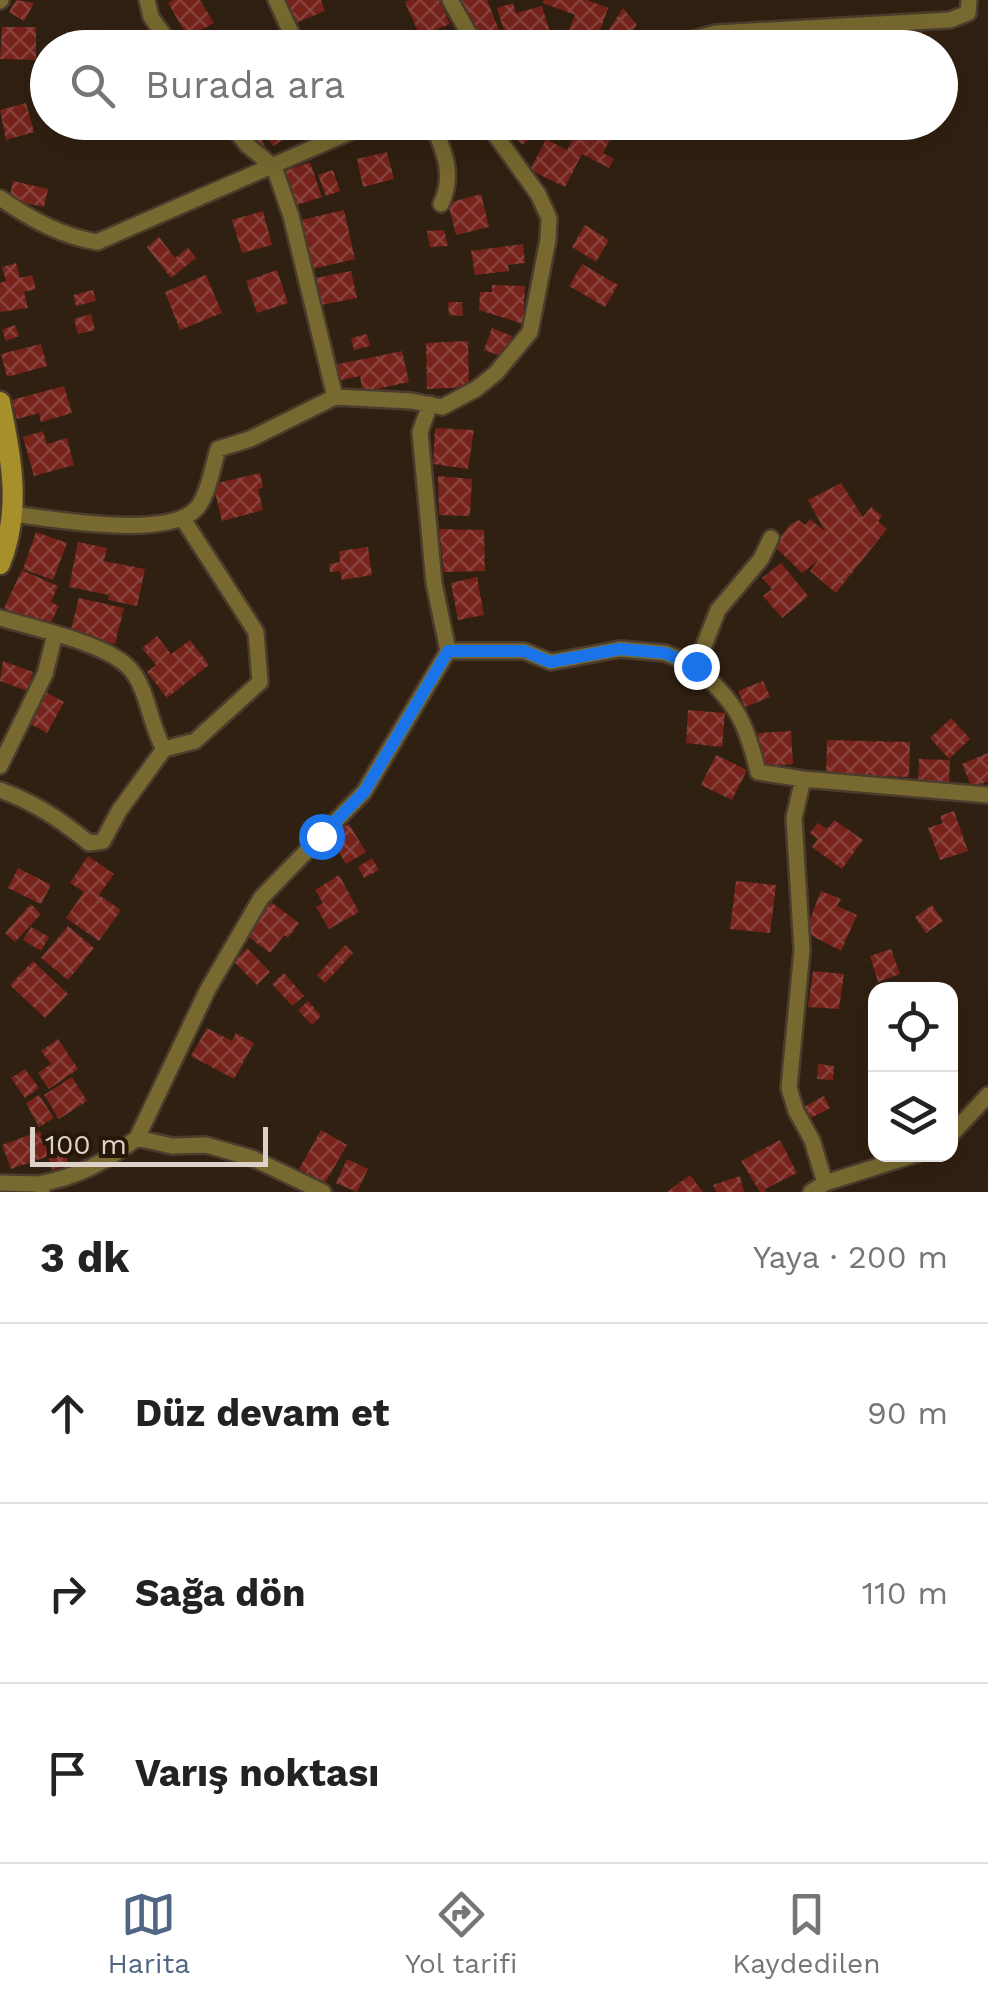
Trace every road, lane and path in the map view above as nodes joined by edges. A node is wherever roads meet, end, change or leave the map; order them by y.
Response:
1 (147, 0) edge
2 (276, 0) edge
3 (450, 0) edge
4 (969, 0) edge
5 (160, 30) edge
6 (290, 30) edge
7 (467, 30) edge
8 (770, 30) edge
9 (244, 140) edge
10 (325, 140) edge
11 (439, 140) edge
12 (499, 140) edge
13 (274, 167) junction
14 (0, 198) edge
15 (441, 204) dead end
16 (334, 397) junction
17 (0, 402) edge
18 (430, 404) junction
19 (14, 514) junction
20 (183, 519) junction
21 (771, 538) dead end
22 (0, 564) edge
23 (0, 618) edge
24 (54, 634) junction
25 (448, 651) junction
26 (696, 666) junction
27 (164, 749) junction
28 (0, 766) edge
29 (803, 779) junction
30 (0, 790) edge
31 (988, 795) edge
32 (988, 1095) edge
33 (958, 1127) edge
34 (136, 1138) junction
35 (894, 1162) edge
36 (0, 1183) edge
37 (41, 1188) edge
38 (818, 1188) edge
39 (323, 1192) edge

1 - 5 street
2 - 6 street
3 - 7 street
4 - 8 street
9 - 13 street
10 - 13 street
11 - 15 street
12 - 18 street
13 - 14 street
13 - 16 street
16 - 18 street
16 - 20 street
17 - 19 main road
18 - 25 street
19 - 20 street
19 - 22 main road
20 - 27 street
21 - 26 street
23 - 24 street
24 - 27 street
24 - 28 street
25 - 26 street
25 - 34 street
26 - 29 street
27 - 30 street
29 - 31 street
29 - 38 street
32 - 33 street
34 - 37 street
34 - 39 street
35 - 38 street
36 - 37 street

